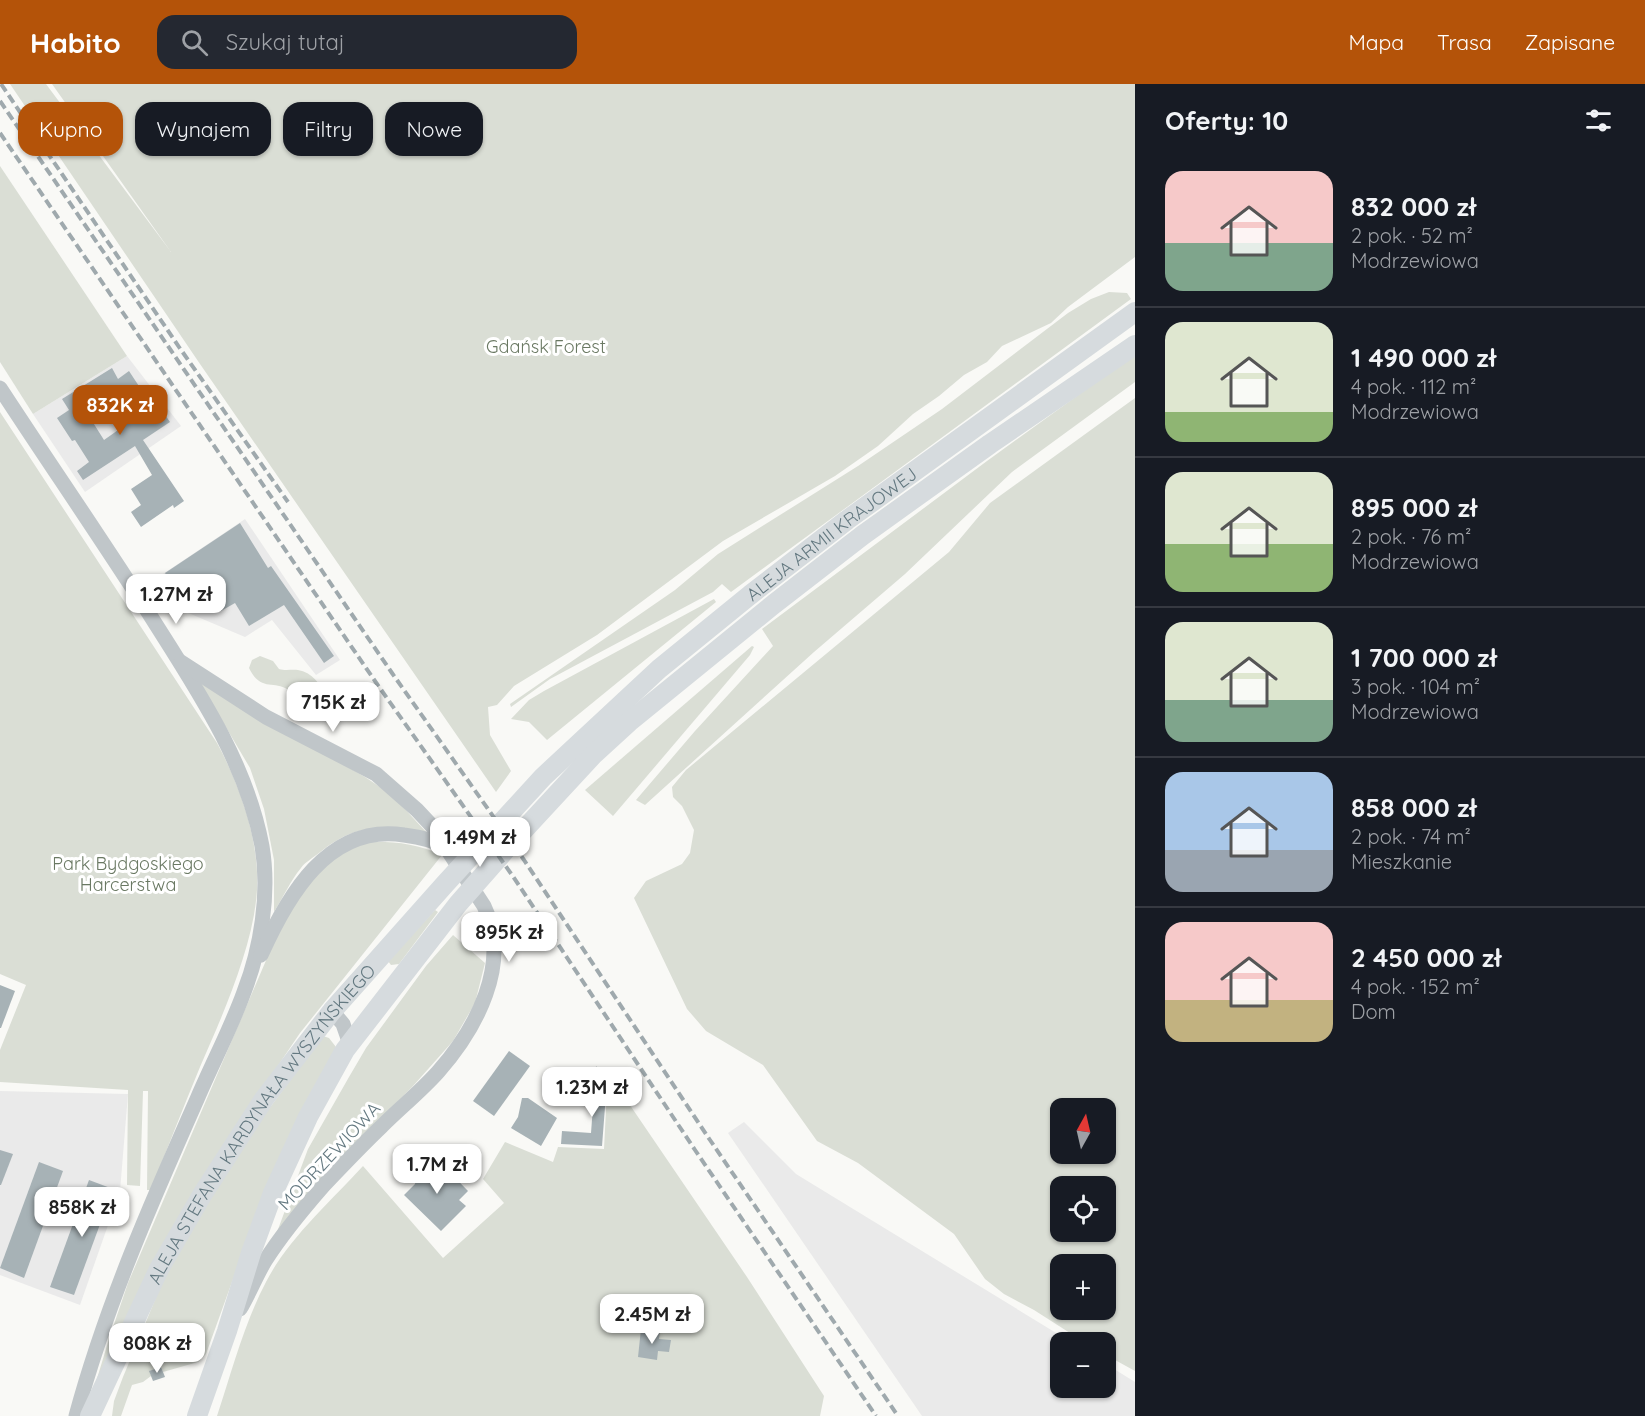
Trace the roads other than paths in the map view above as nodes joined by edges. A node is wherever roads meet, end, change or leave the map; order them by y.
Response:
1 (1135, 312) edge
2 (1135, 345) edge
3 (0, 388) edge
4 (179, 660) junction
5 (448, 848) junction
6 (445, 884) joint
7 (458, 904) joint
8 (245, 991) junction
9 (332, 1011) junction
10 (350, 1044) junction
11 (226, 1331) junction
12 (76, 1416) edge
13 (90, 1416) edge
14 (197, 1416) edge

1 - 6 main road, ALEJA ARMII KRAJOWEJ
2 - 7 main road, ALEJA ARMII KRAJOWEJ
3 - 4 street
4 - 5 street
4 - 8 street
5 - 8 street
5 - 11 street, MODRZEWIOWA
6 - 9 main road, ALEJA STEFANA KARDYNAŁA WYSZYŃSKIEGO
7 - 10 main road, ALEJA STEFANA KARDYNAŁA WYSZYŃSKIEGO
8 - 12 street
9 - 10 street
9 - 13 main road, ALEJA STEFANA KARDYNAŁA WYSZYŃSKIEGO
10 - 11 main road, ALEJA STEFANA KARDYNAŁA WYSZYŃSKIEGO
11 - 14 main road, ALEJA STEFANA KARDYNAŁA WYSZYŃSKIEGO

